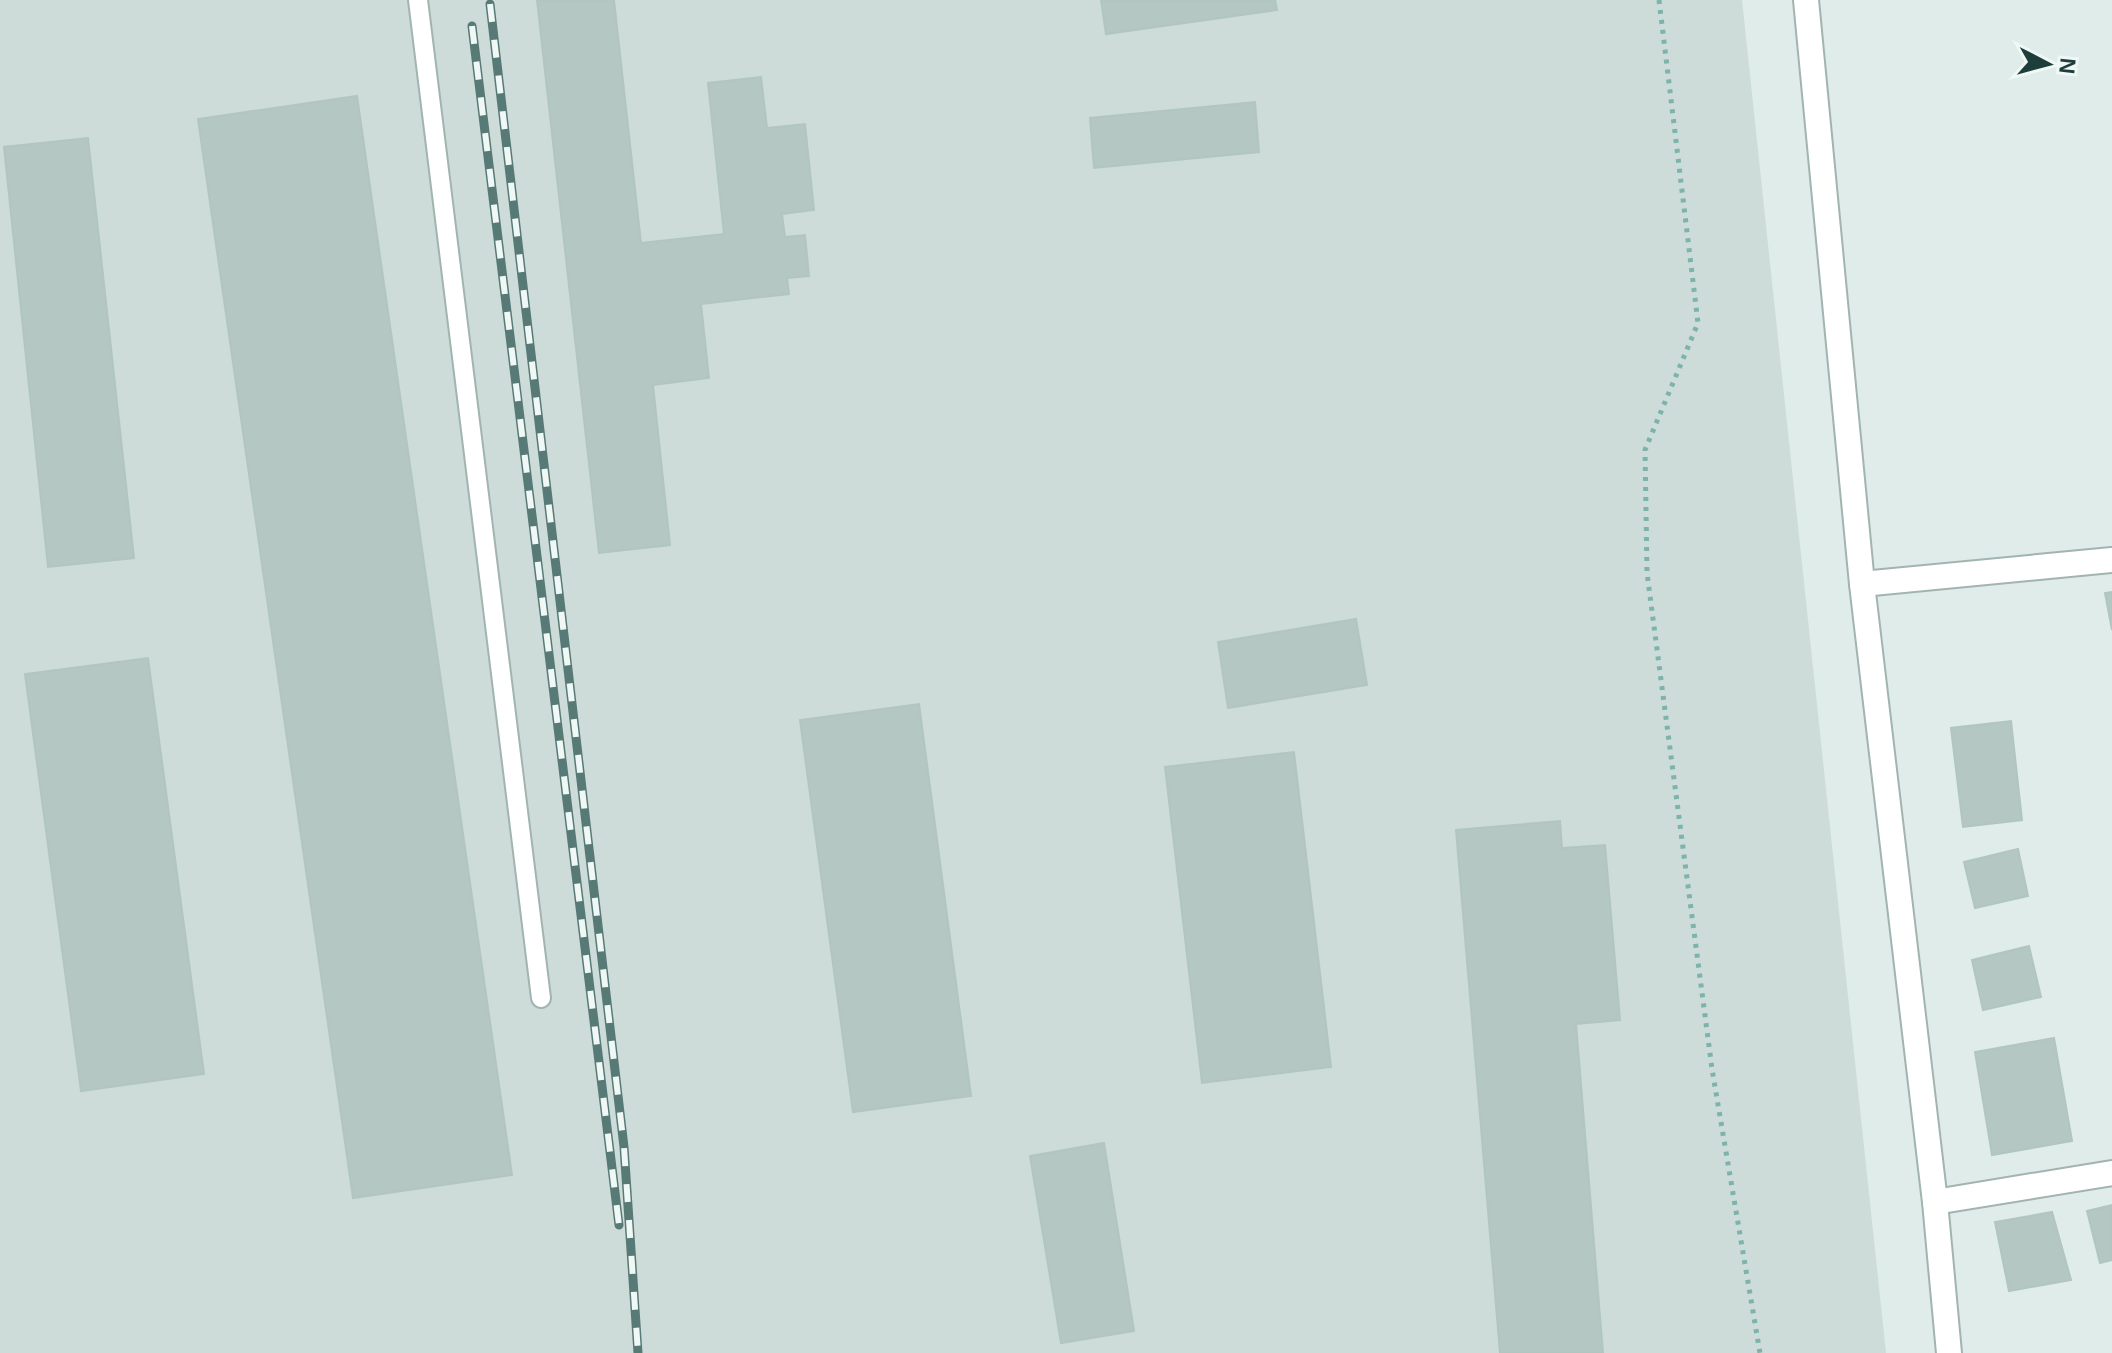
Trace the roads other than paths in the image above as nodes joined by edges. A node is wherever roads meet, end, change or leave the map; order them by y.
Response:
1 (418, 0) edge
2 (1806, 0) edge
3 (2112, 560) edge
4 (1862, 584) junction
5 (541, 998) dead end
6 (2112, 1173) edge
7 (1935, 1202) junction
8 (1949, 1353) edge

1 - 5 lane
2 - 4 street
3 - 4 street
4 - 7 street
6 - 7 street
7 - 8 street

